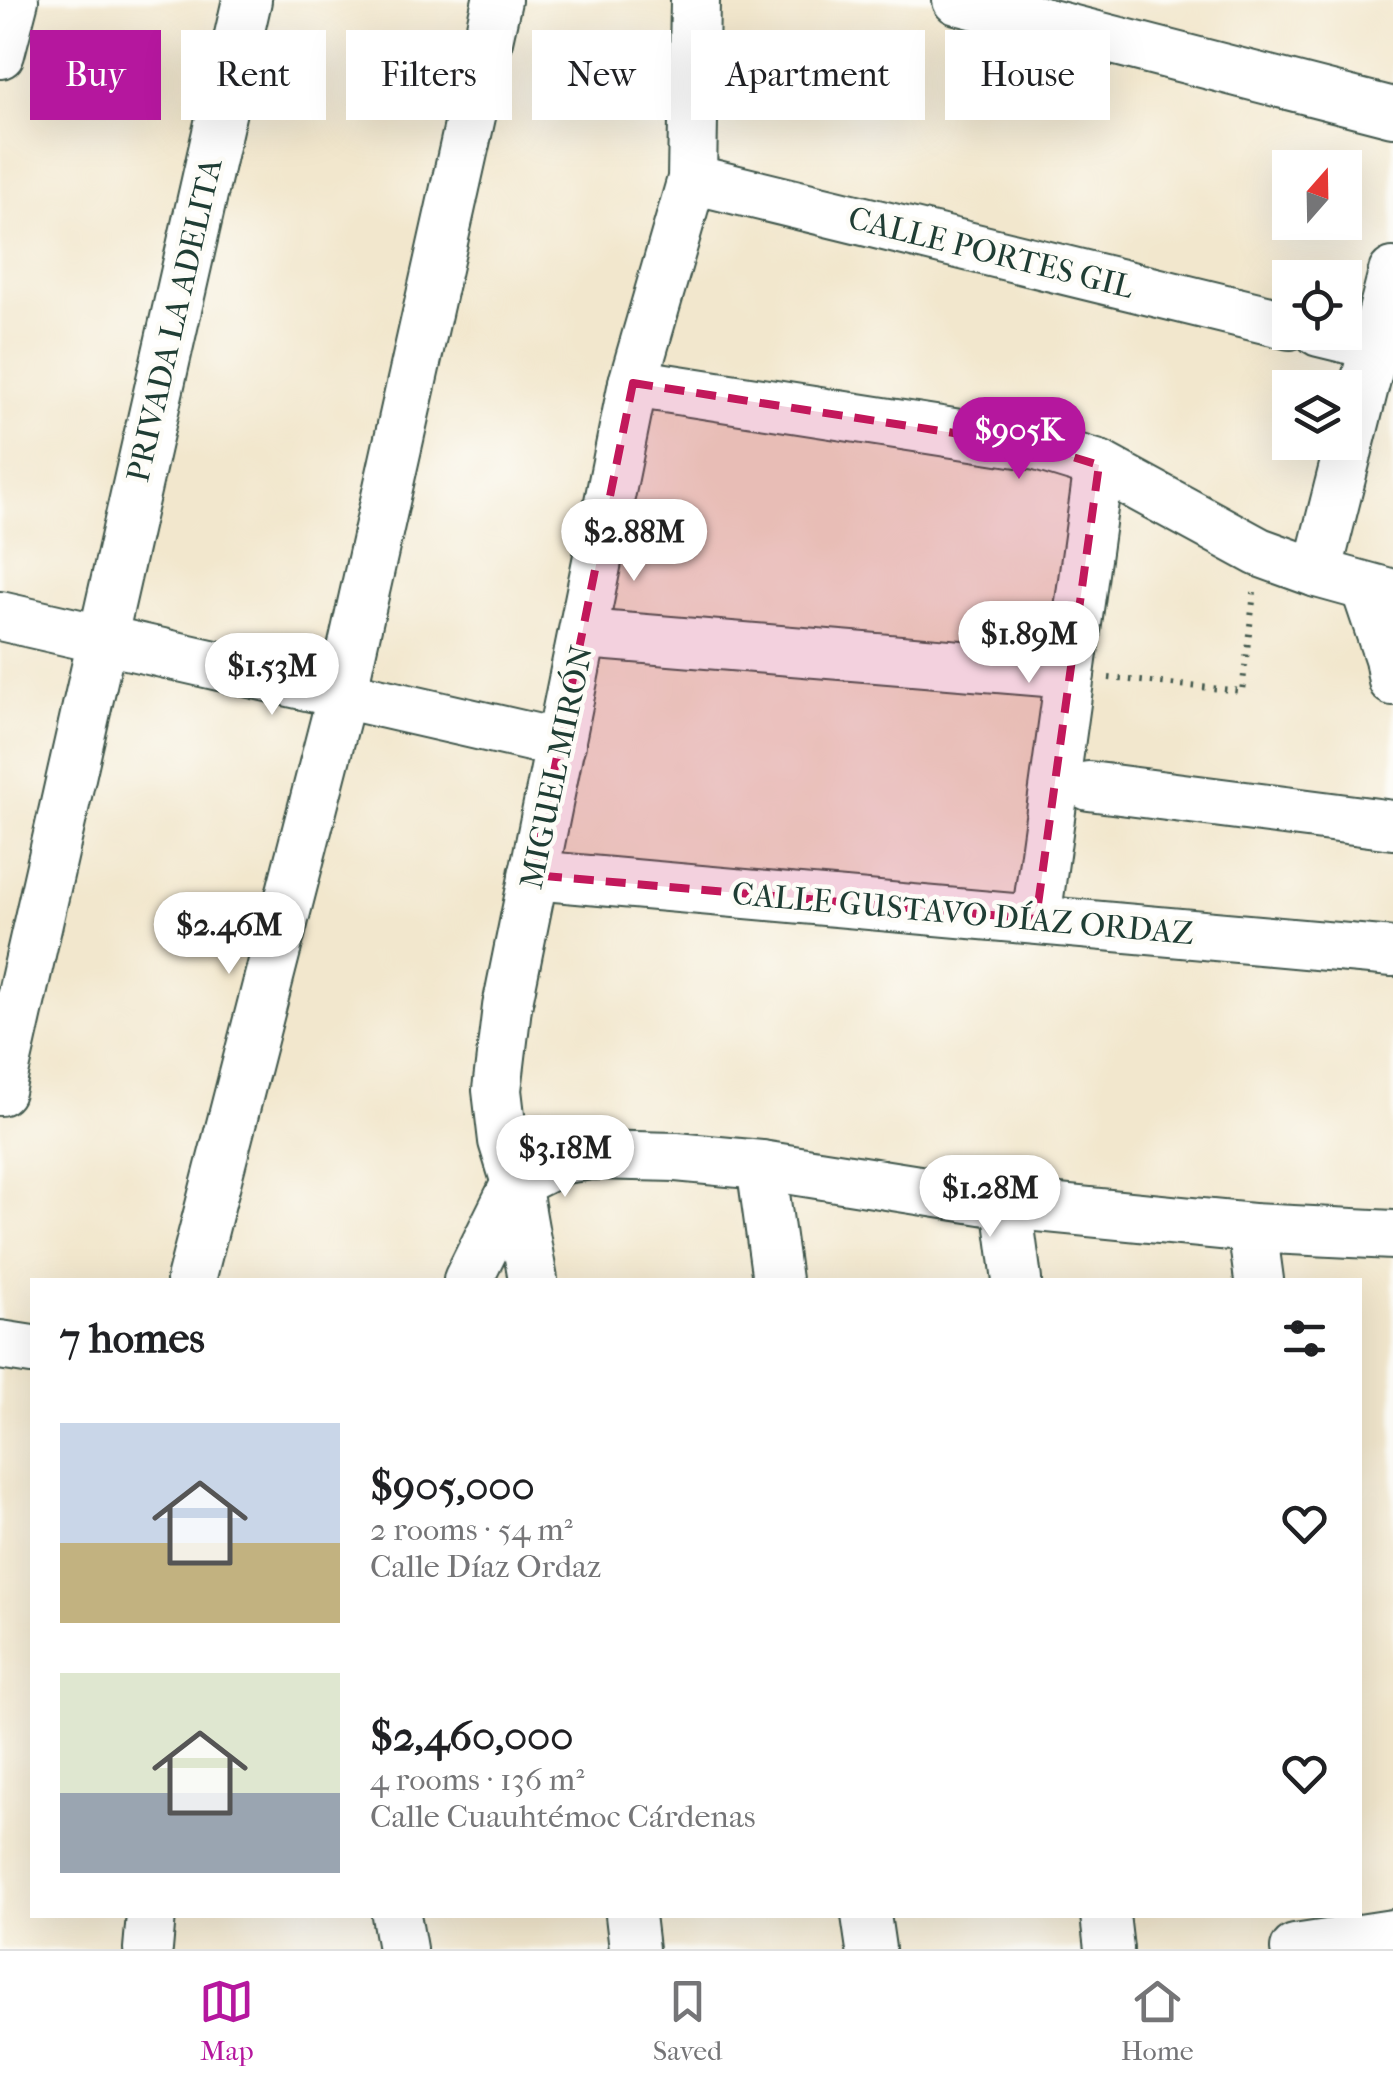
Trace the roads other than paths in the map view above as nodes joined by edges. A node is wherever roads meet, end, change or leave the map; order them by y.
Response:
1 (14, 0) edge
2 (248, 0) edge
3 (497, 0) edge
4 (694, 0) edge
5 (958, 0) edge
6 (0, 54) edge
7 (1393, 112) edge
8 (692, 179) junction
9 (1393, 272) edge
10 (1272, 321) edge
11 (1384, 348) edge
12 (634, 384) junction
13 (1099, 465) junction
14 (1318, 573) junction
15 (1379, 591) edge
16 (0, 616) edge
17 (584, 634) junction
18 (100, 639) junction
19 (1392, 666) edge
20 (1070, 674) junction
21 (342, 694) junction
22 (561, 744) junction
23 (1089, 786) dead end
24 (1393, 825) edge
25 (533, 876) junction
26 (1036, 919) junction
27 (1393, 952) edge
28 (0, 1091) edge
29 (761, 1165) junction
30 (516, 1183) junction
31 (1007, 1204) junction
32 (1252, 1228) junction
33 (1393, 1235) edge
34 (192, 1278) edge
35 (469, 1278) edge
36 (533, 1278) edge
37 (777, 1278) edge
38 (1018, 1278) edge
39 (1259, 1278) edge
40 (0, 1344) edge
41 (30, 1350) edge
42 (151, 1918) edge
43 (397, 1918) edge
44 (630, 1918) edge
45 (867, 1918) edge
46 (1104, 1918) edge
47 (1393, 1934) edge
48 (1345, 1935) edge
49 (148, 1949) edge
50 (402, 1949) edge
51 (634, 1949) edge
52 (872, 1949) edge
53 (1109, 1949) edge
54 (1295, 1949) edge

1 - 6 street
2 - 18 street, PRIVADA LA ADELITA
3 - 21 street
4 - 8 street, MIGUEL MIRÓN
5 - 7 street
8 - 10 street, CALLE PORTES GIL
8 - 12 street, MIGUEL MIRÓN
9 - 11 street
11 - 14 street
12 - 13 street
12 - 17 street, MIGUEL MIRÓN
13 - 14 street
13 - 20 street
14 - 15 street
15 - 19 street
16 - 18 street
17 - 20 street
17 - 22 street, MIGUEL MIRÓN
18 - 21 street
18 - 28 street, PRIVADA LA ADELITA
20 - 26 street
21 - 22 street
21 - 34 street
22 - 25 street, MIGUEL MIRÓN
23 - 24 street
25 - 26 street, CALLE GUSTAVO DÍAZ ORDAZ
25 - 30 street, MIGUEL MIRÓN
26 - 27 street, CALLE GUSTAVO DÍAZ ORDAZ
29 - 30 street
29 - 31 street
29 - 37 street
30 - 35 street
30 - 36 street, MIGUEL MIRÓN
31 - 32 street
31 - 38 street
32 - 33 street
32 - 39 street
40 - 41 street
42 - 49 street
43 - 50 street
44 - 51 street
45 - 52 street
46 - 53 street
47 - 48 street
48 - 54 street

